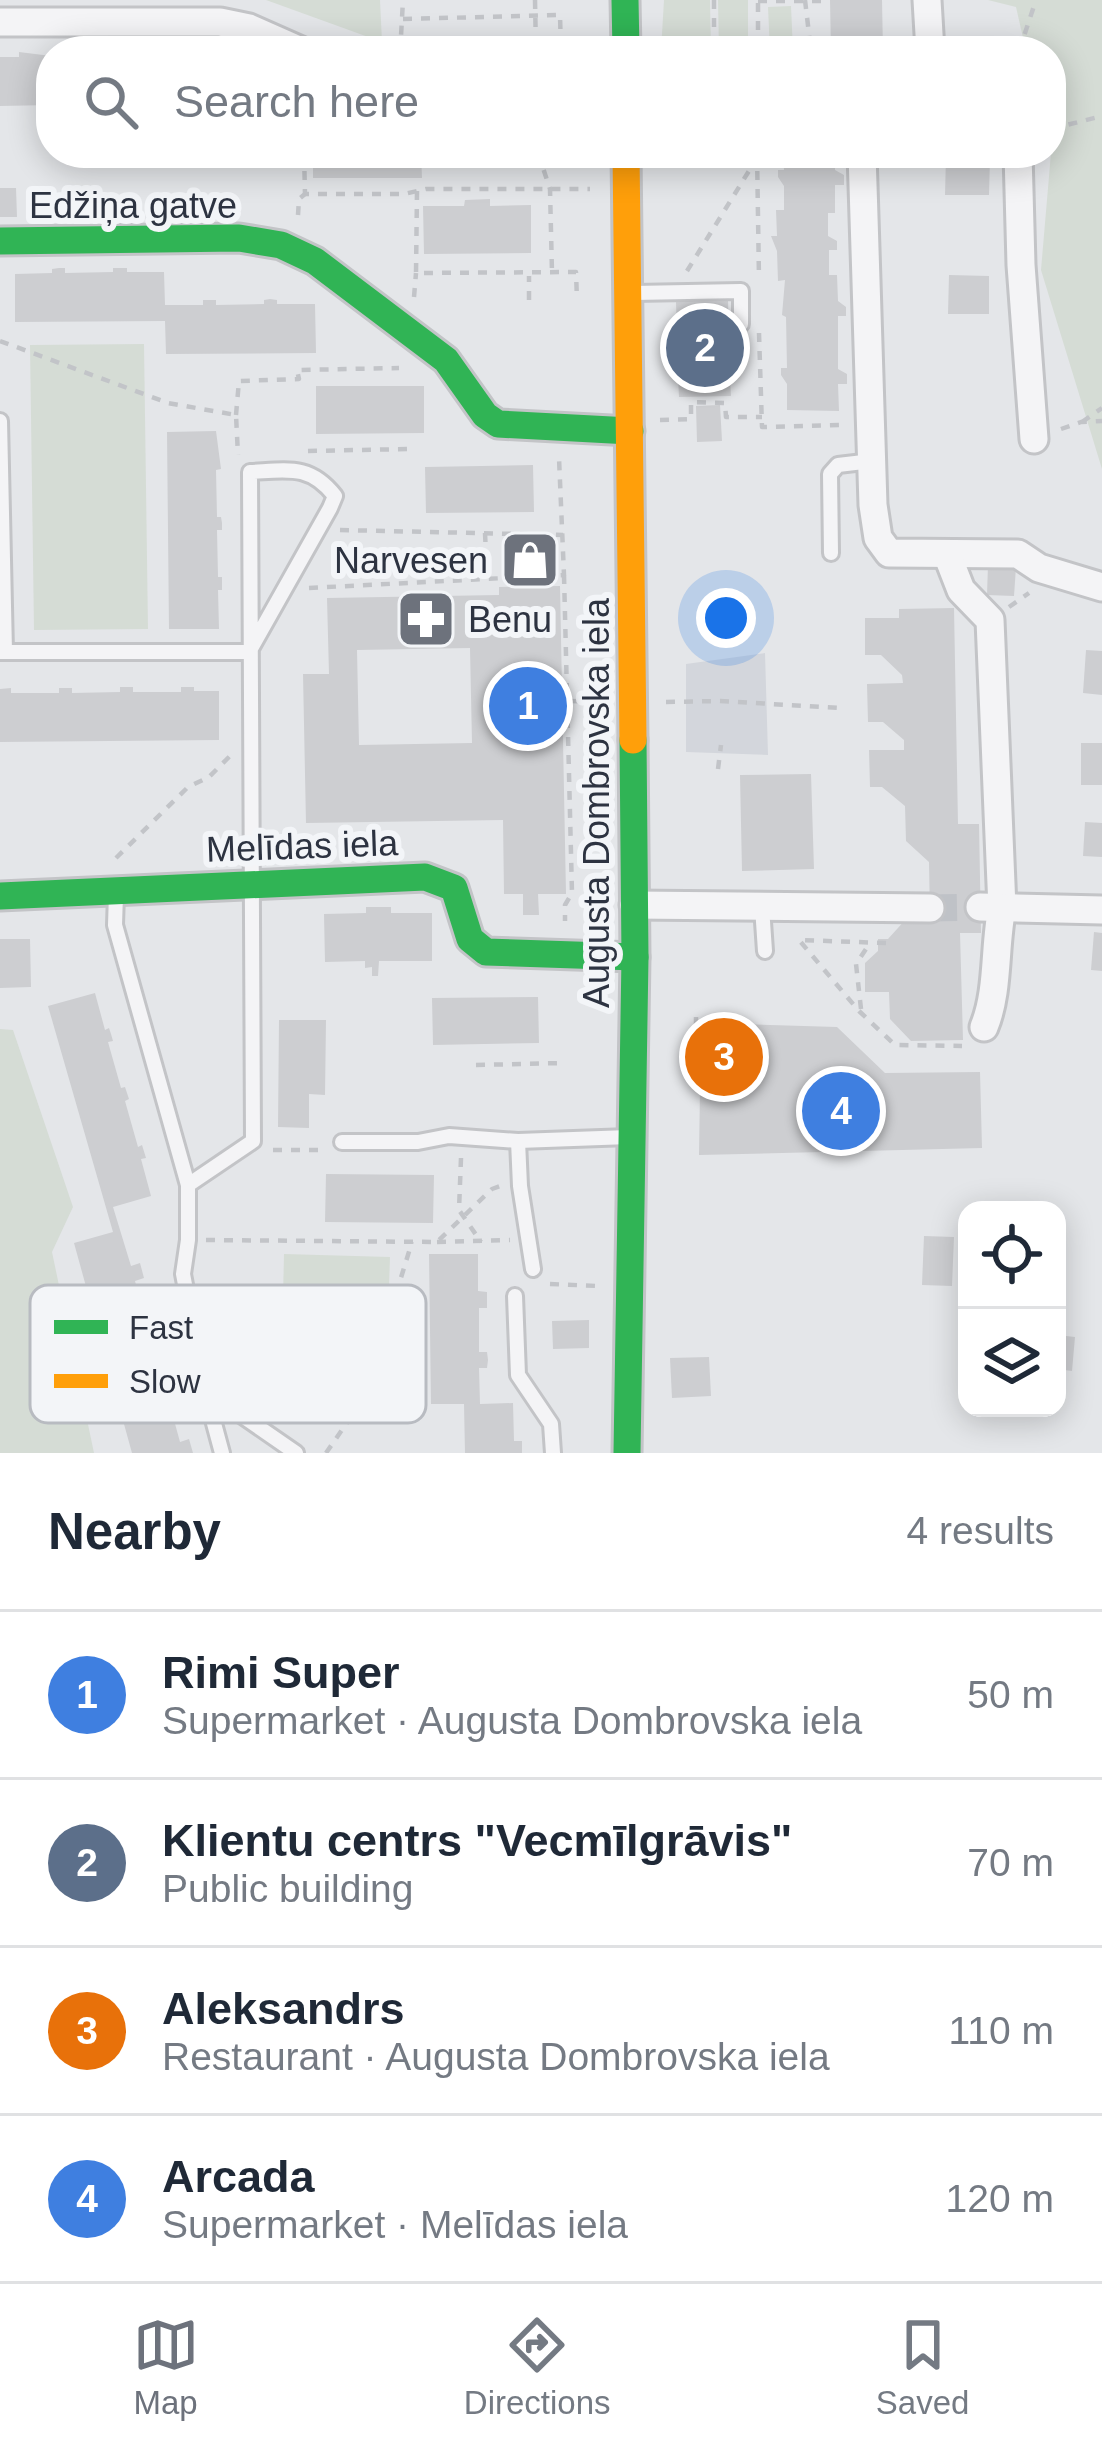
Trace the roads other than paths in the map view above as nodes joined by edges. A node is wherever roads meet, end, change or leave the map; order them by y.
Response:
1 (625, 0) edge
2 (927, 0) edge
3 (0, 22) edge
4 (267, 36) edge
5 (626, 36) edge
6 (929, 36) edge
7 (626, 168) edge
8 (862, 168) edge
9 (1018, 168) edge
10 (0, 241) edge
11 (629, 293) junction
12 (742, 324) dead end
13 (0, 422) edge
14 (630, 426) junction
15 (1034, 439) road end
16 (872, 461) junction
17 (831, 553) dead end
18 (946, 554) junction
19 (1102, 587) edge
20 (2, 652) edge
21 (248, 652) junction
22 (254, 884) junction
23 (109, 891) junction
24 (0, 896) edge
25 (634, 905) junction
26 (762, 907) junction
27 (991, 907) junction
28 (930, 908) tunnel mouth
29 (1102, 910) edge
30 (765, 951) dead end
31 (634, 957) junction
32 (984, 1027) road end
33 (629, 1136) junction
34 (518, 1141) junction
35 (342, 1142) dead end
36 (188, 1185) junction
37 (533, 1269) dead end
38 (185, 1285) edge
39 (515, 1296) dead end
40 (214, 1423) edge
41 (253, 1423) edge
42 (222, 1453) edge
43 (296, 1453) edge
44 (553, 1453) edge
45 (627, 1453) edge

1 - 5 street
2 - 6 street
3 - 4 street
7 - 11 street, Augusta Dombrovska iela
8 - 16 street
9 - 15 street
10 - 14 street, Edžiņa gatve
11 - 12 lane
11 - 14 street, Augusta Dombrovska iela
13 - 20 lane
14 - 25 street, Augusta Dombrovska iela
16 - 17 lane
16 - 18 street
18 - 19 street
18 - 27 street
20 - 21 lane
21 - 21 lane
21 - 22 lane
22 - 23 street, Melīdas iela
22 - 31 street, Melīdas iela
22 - 36 lane
23 - 24 street, Melīdas iela
23 - 36 lane
25 - 26 street
25 - 31 street, Augusta Dombrovska iela
26 - 28 street
26 - 30 lane
27 - 29 street
27 - 32 street
31 - 33 street, Augusta Dombrovska iela
33 - 34 lane
33 - 45 street, Augusta Dombrovska iela
34 - 35 lane
34 - 37 lane
36 - 38 lane
39 - 44 lane
40 - 42 lane
41 - 43 lane

